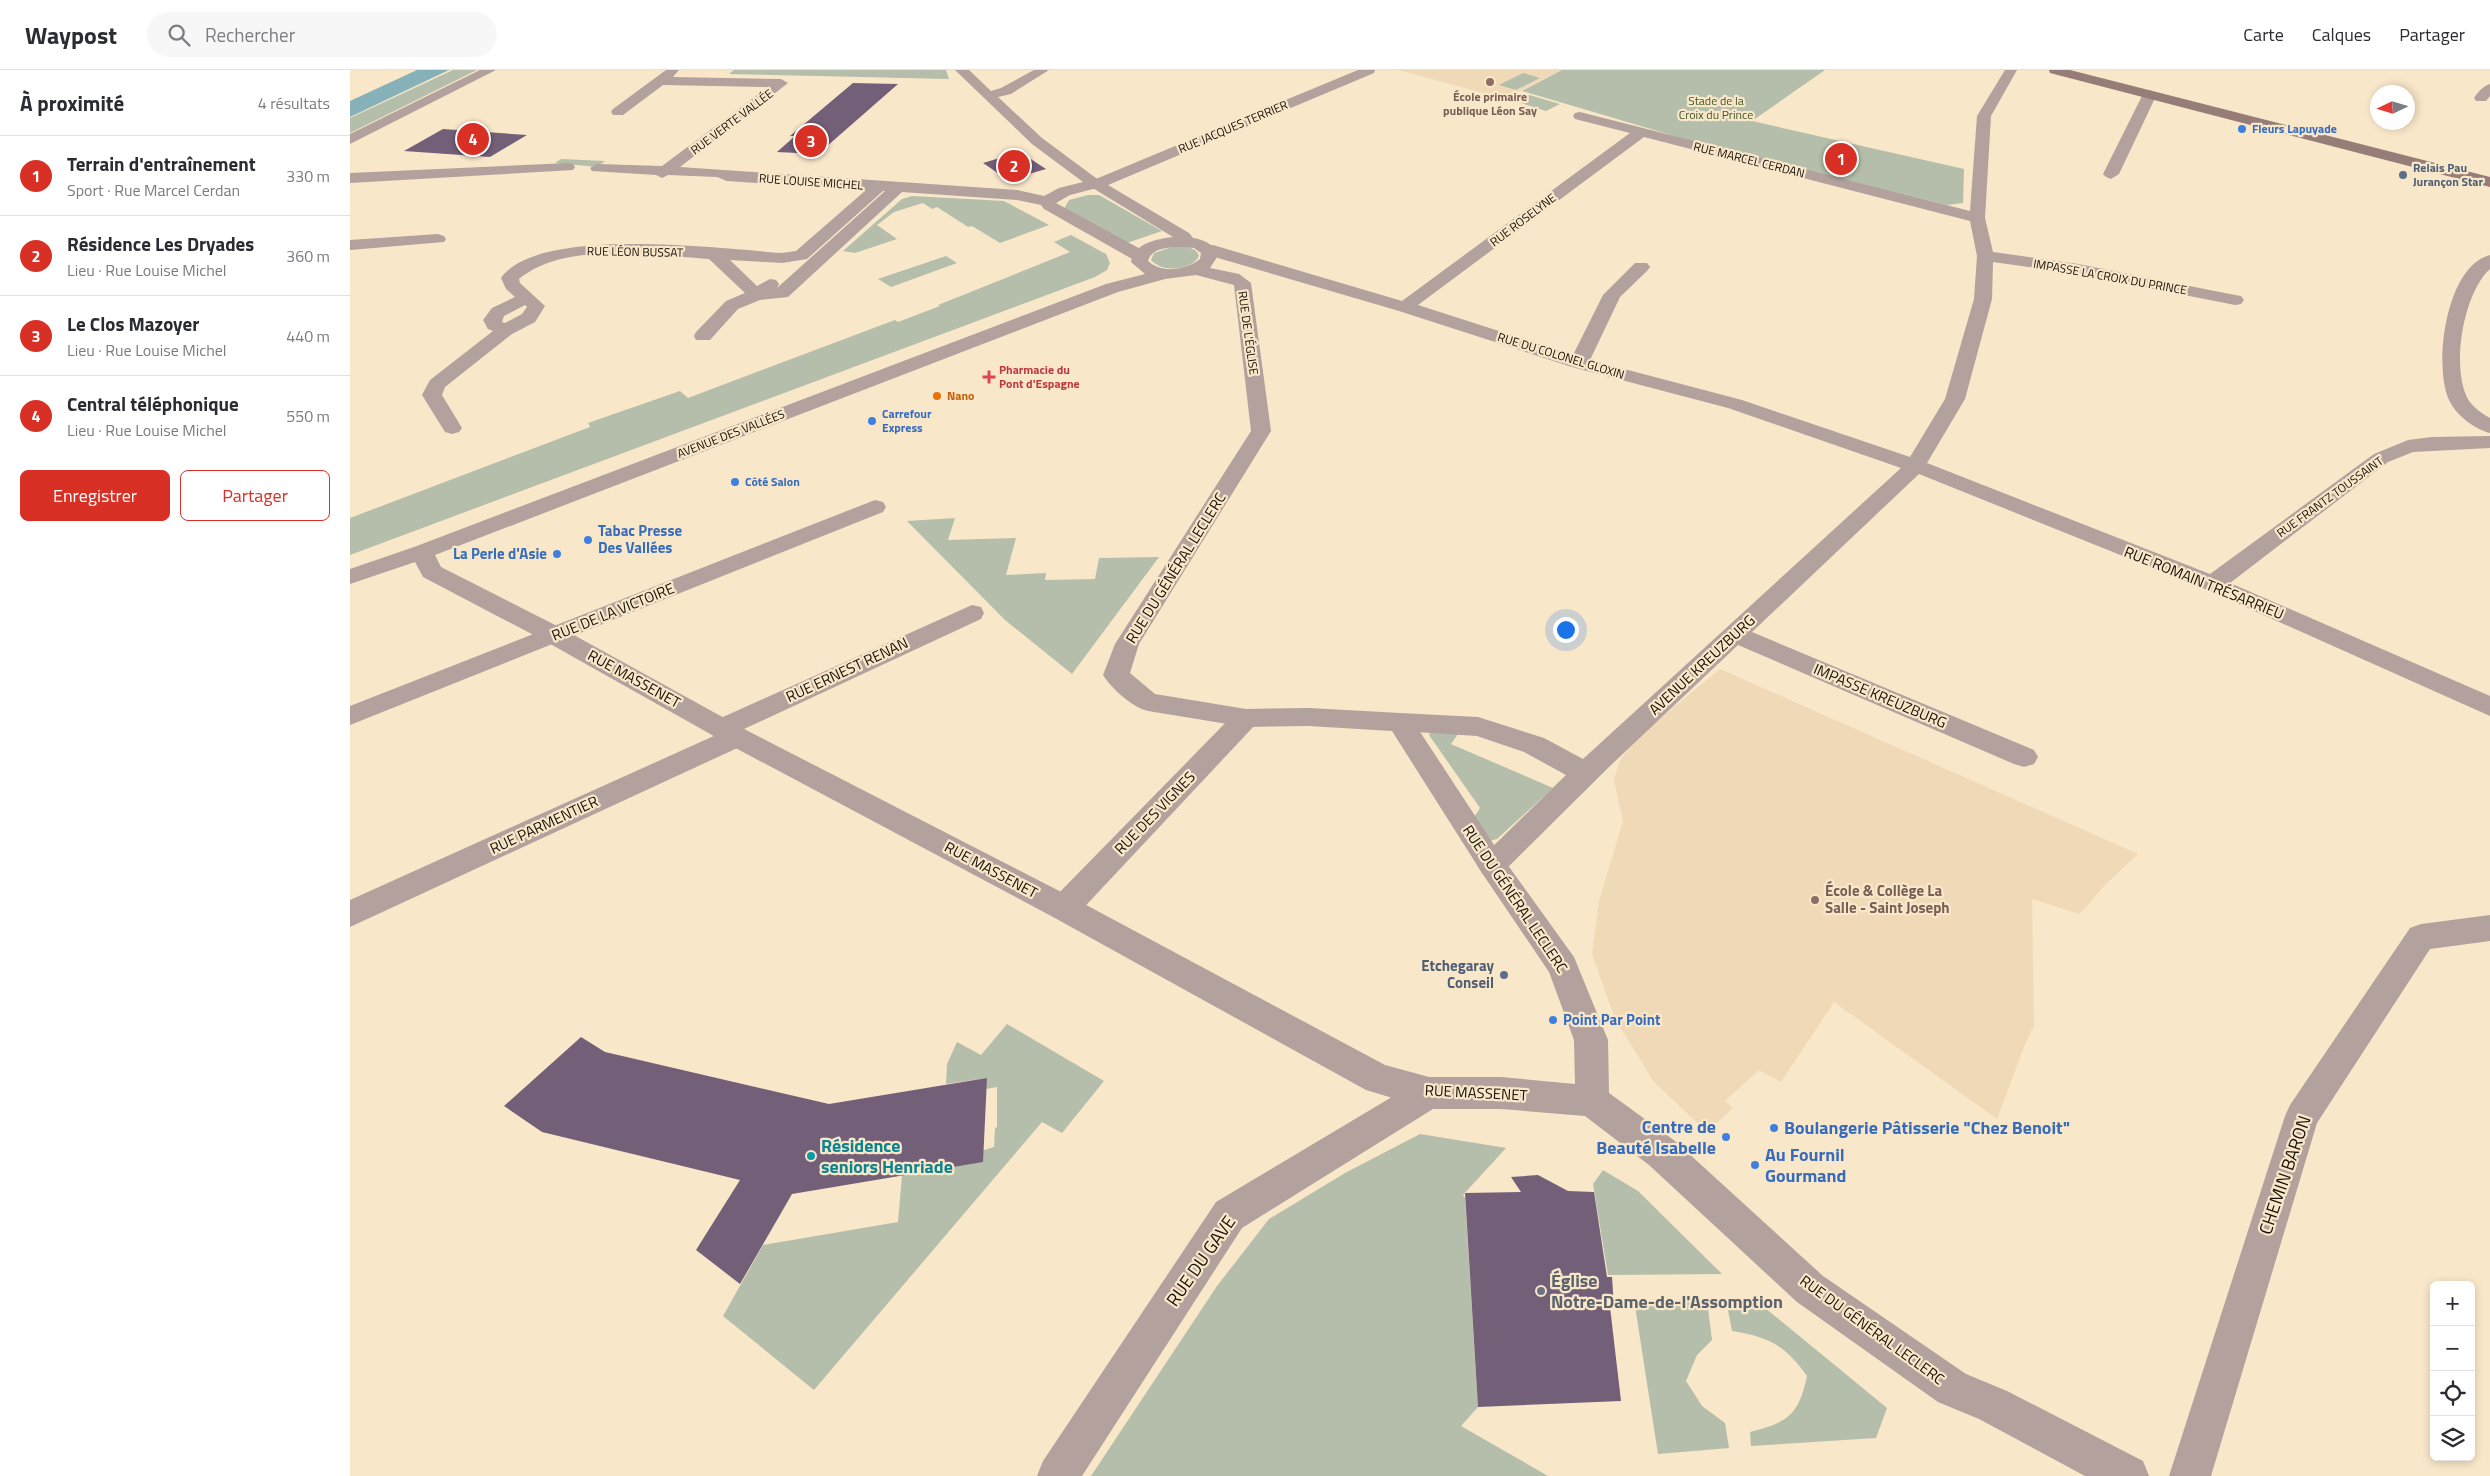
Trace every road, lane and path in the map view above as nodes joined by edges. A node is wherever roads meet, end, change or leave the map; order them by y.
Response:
1 (490, 70) edge
2 (961, 70) edge
3 (1043, 70) edge
4 (1369, 70) edge
5 (2011, 70) edge
6 (2055, 70) edge
7 (667, 75) edge
8 (2150, 94) junction
9 (988, 96) junction
10 (618, 112) dead end
11 (1580, 116) dead end
12 (1640, 133) junction
13 (350, 140) edge
14 (568, 168) dead end
15 (597, 168) dead end
16 (664, 172) junction
17 (2111, 174) dead end
18 (350, 178) edge
19 (2490, 182) edge
20 (1096, 184) junction
21 (879, 186) junction
22 (897, 188) junction
23 (1052, 198) junction
24 (1977, 218) junction
25 (438, 239) dead end
26 (1187, 242) junction
27 (350, 245) edge
28 (1207, 248) junction
29 (714, 254) junction
30 (801, 255) junction
31 (1984, 256) junction
32 (2490, 260) edge
33 (1141, 261) junction
34 (1641, 267) dead end
35 (1195, 270) junction
36 (1163, 274) junction
37 (1112, 288) junction
38 (757, 295) junction
39 (2235, 300) dead end
40 (1406, 308) junction
41 (703, 336) dead end
42 (1579, 363) junction
43 (2490, 427) edge
44 (452, 428) dead end
45 (1261, 431) joint
46 (2490, 442) edge
47 (1914, 467) junction
48 (875, 507) dead end
49 (422, 552) junction
50 (350, 577) edge
51 (2213, 584) junction
52 (972, 612) dead end
53 (1735, 634) junction
54 (554, 635) junction
55 (2490, 707) edge
56 (350, 716) edge
57 (1246, 718) junction
58 (1400, 722) junction
59 (730, 733) junction
60 (2024, 757) dead end
61 (1585, 773) junction
62 (1492, 865) junction
63 (1064, 908) junction
64 (350, 914) edge
65 (2490, 928) edge
66 (1429, 1093) junction
67 (1592, 1101) junction
68 (1058, 1476) edge
69 (2128, 1476) edge
70 (2190, 1476) edge

1 - 13 street
2 - 9 street
3 - 9 street
4 - 20 street, RUE JACQUES TERRIER
5 - 24 street, AVENUE KREUZBURG
6 - 8 main road
7 - 10 street
7 - 16 street, RUE VERTE VALLÉE
8 - 17 street
8 - 19 main road
9 - 20 street
11 - 12 street, RUE MARCEL CERDAN
12 - 24 street, RUE MARCEL CERDAN
12 - 40 street, RUE ROSELYNE
14 - 18 street
15 - 16 street, RUE LOUISE MICHEL
16 - 21 street, RUE LOUISE MICHEL
20 - 23 street
20 - 26 street
21 - 22 street, RUE LOUISE MICHEL
21 - 30 street
22 - 23 street, RUE LOUISE MICHEL
22 - 38 street
23 - 33 street
24 - 31 street, AVENUE KREUZBURG
25 - 27 street
26 - 28 street, RUE DU COLONEL GLOXIN
26 - 33 street, AVENUE DES VALLÉES
28 - 35 street
28 - 40 street, RUE DU COLONEL GLOXIN
29 - 30 street, RUE LÉON BUSSAT
29 - 38 street
29 - 44 street, RUE LÉON BUSSAT
30 - 38 street
31 - 39 street, IMPASSE LA CROIX DU PRINCE
31 - 47 street, AVENUE KREUZBURG
32 - 43 street
33 - 36 street
33 - 37 street, AVENUE DES VALLÉES
34 - 42 street
35 - 36 street, AVENUE DES VALLÉES
35 - 45 street, RUE DE L'ÉGLISE
36 - 37 street, AVENUE DES VALLÉES
37 - 49 street, AVENUE DES VALLÉES
38 - 41 street
40 - 42 street, RUE DU COLONEL GLOXIN
42 - 47 street, RUE DU COLONEL GLOXIN
45 - 57 street, RUE DU GÉNÉRAL LECLERC
46 - 51 street, RUE FRANTZ TOUSSAINT
47 - 51 street, RUE ROMAIN TRÉSARRIEU
47 - 53 street, AVENUE KREUZBURG
48 - 54 street, RUE DE LA VICTOIRE
49 - 50 street, AVENUE DES VALLÉES
49 - 54 street, RUE MASSENET
51 - 55 street, RUE ROMAIN TRÉSARRIEU
52 - 59 street, RUE ERNEST RENAN
53 - 60 street, IMPASSE KREUZBURG
53 - 61 street, AVENUE KREUZBURG
54 - 56 street, RUE DE LA VICTOIRE
54 - 59 street, RUE MASSENET
57 - 58 street, RUE DU GÉNÉRAL LECLERC
57 - 63 street, RUE DES VIGNES
58 - 61 street
58 - 62 street, RUE DU GÉNÉRAL LECLERC
59 - 63 street, RUE MASSENET
59 - 64 street, RUE PARMENTIER
61 - 62 street, AVENUE KREUZBURG
62 - 67 street, RUE DU GÉNÉRAL LECLERC
63 - 66 street, RUE MASSENET
65 - 70 street, CHEMIN BARON
66 - 67 street, RUE MASSENET
66 - 68 street, RUE DU GAVE
67 - 69 street, RUE DU GÉNÉRAL LECLERC

